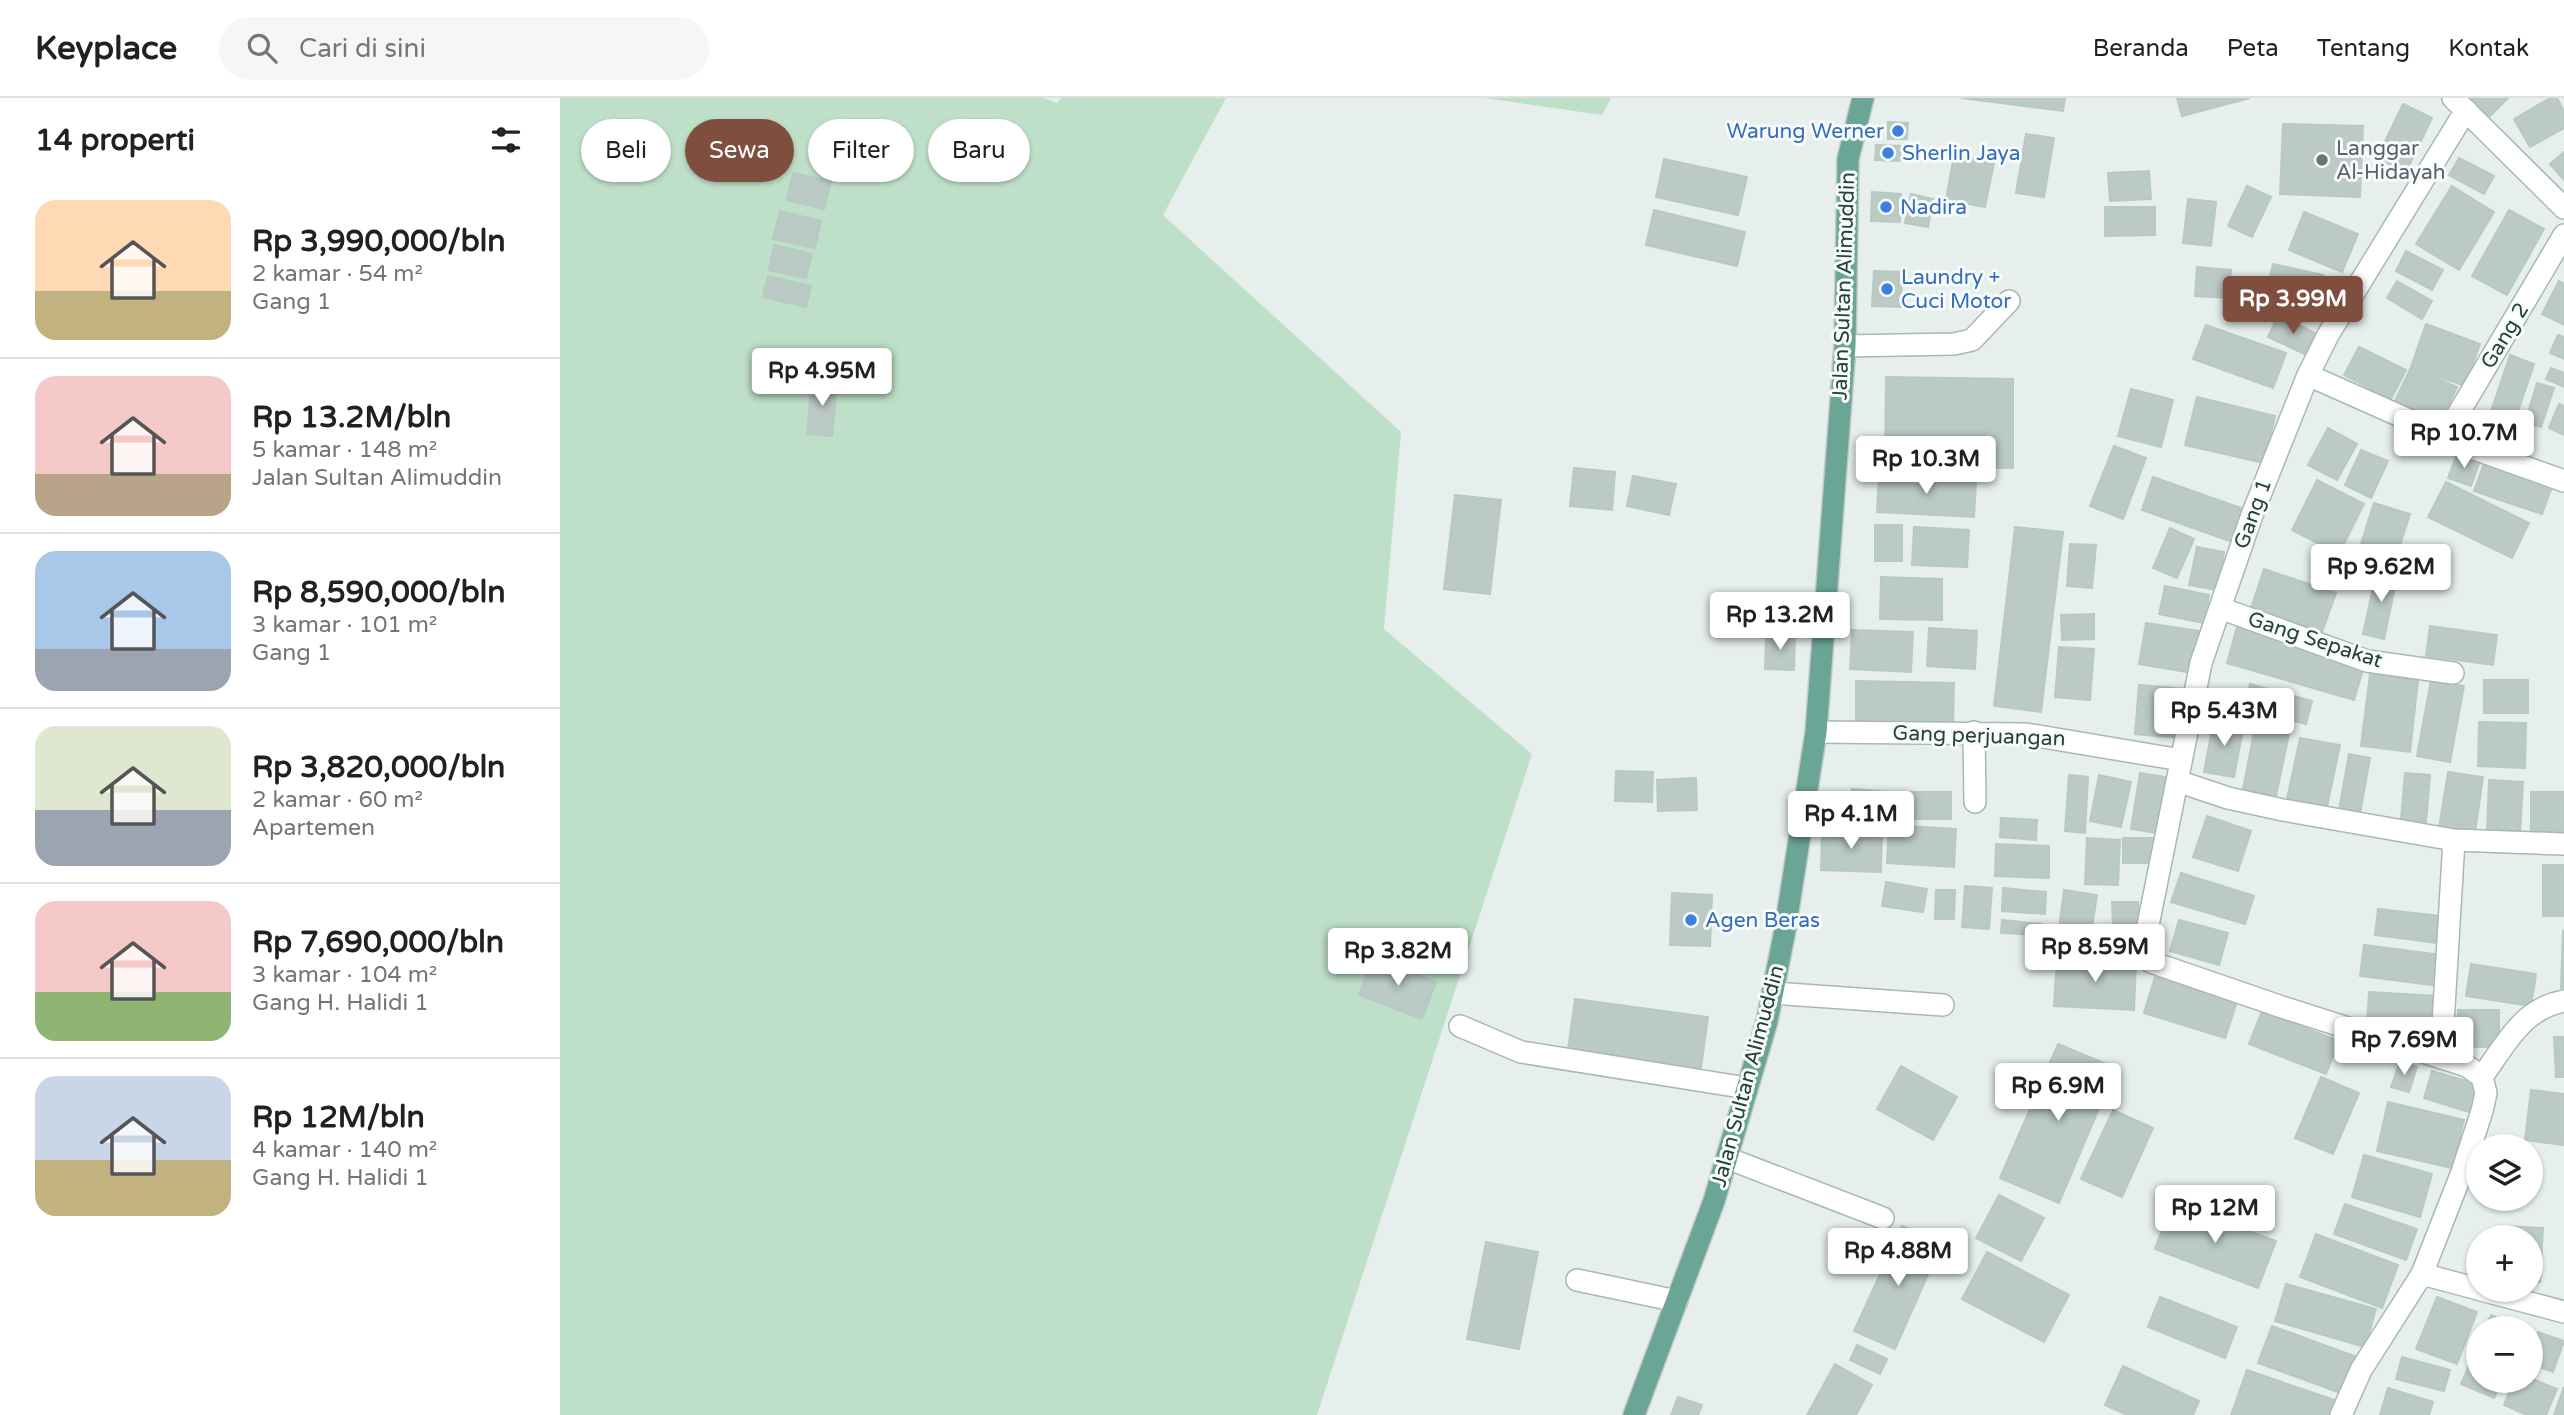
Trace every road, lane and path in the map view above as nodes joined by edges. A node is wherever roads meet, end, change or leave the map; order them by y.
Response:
1 (1863, 98) edge
2 (2459, 104) edge
3 (2564, 208) edge
4 (2564, 235) edge
5 (2009, 301) dead end
6 (1845, 346) junction
7 (2308, 375) junction
8 (2445, 436) junction
9 (2564, 481) edge
10 (2220, 608) junction
11 (2453, 673) dead end
12 (1816, 732) junction
13 (1974, 732) junction
14 (2181, 760) junction
15 (2177, 781) junction
16 (1975, 802) dead end
17 (2454, 839) junction
18 (2564, 844) edge
19 (1773, 993) junction
20 (2564, 1001) edge
21 (1943, 1005) dead end
22 (1460, 1026) dead end
23 (2441, 1058) junction
24 (2482, 1077) junction
25 (1747, 1088) junction
26 (1727, 1158) junction
27 (1883, 1218) dead end
28 (2422, 1274) junction
29 (1577, 1280) dead end
30 (2466, 1285) edge
31 (1677, 1301) junction
32 (2527, 1302) edge
33 (2564, 1312) edge
34 (1634, 1415) edge
35 (2341, 1415) edge

1 - 6 main road, Jalan Sultan Alimuddin
2 - 3 street
2 - 7 street, Gang 1
4 - 8 street, Gang 2
5 - 6 street
6 - 12 main road, Jalan Sultan Alimuddin
7 - 8 street
7 - 10 street, Gang 1
8 - 9 street
10 - 11 street, Gang Sepakat
10 - 14 street, Gang 1
12 - 13 street, Gang perjuangan
12 - 19 main road, Jalan Sultan Alimuddin
13 - 14 street, Gang perjuangan
13 - 16 street
14 - 15 street, Gang 1
15 - 17 street
15 - 23 street, Gang 1
17 - 18 street
17 - 23 street
19 - 21 street
19 - 25 main road, Jalan Sultan Alimuddin
20 - 24 street
22 - 25 street
23 - 24 street
24 - 28 street
25 - 26 main road, Jalan Sultan Alimuddin
26 - 27 street
26 - 31 main road, Jalan Sultan Alimuddin
28 - 30 street
28 - 35 street
29 - 31 street
31 - 34 main road, Jalan Sultan Alimuddin
32 - 33 street

